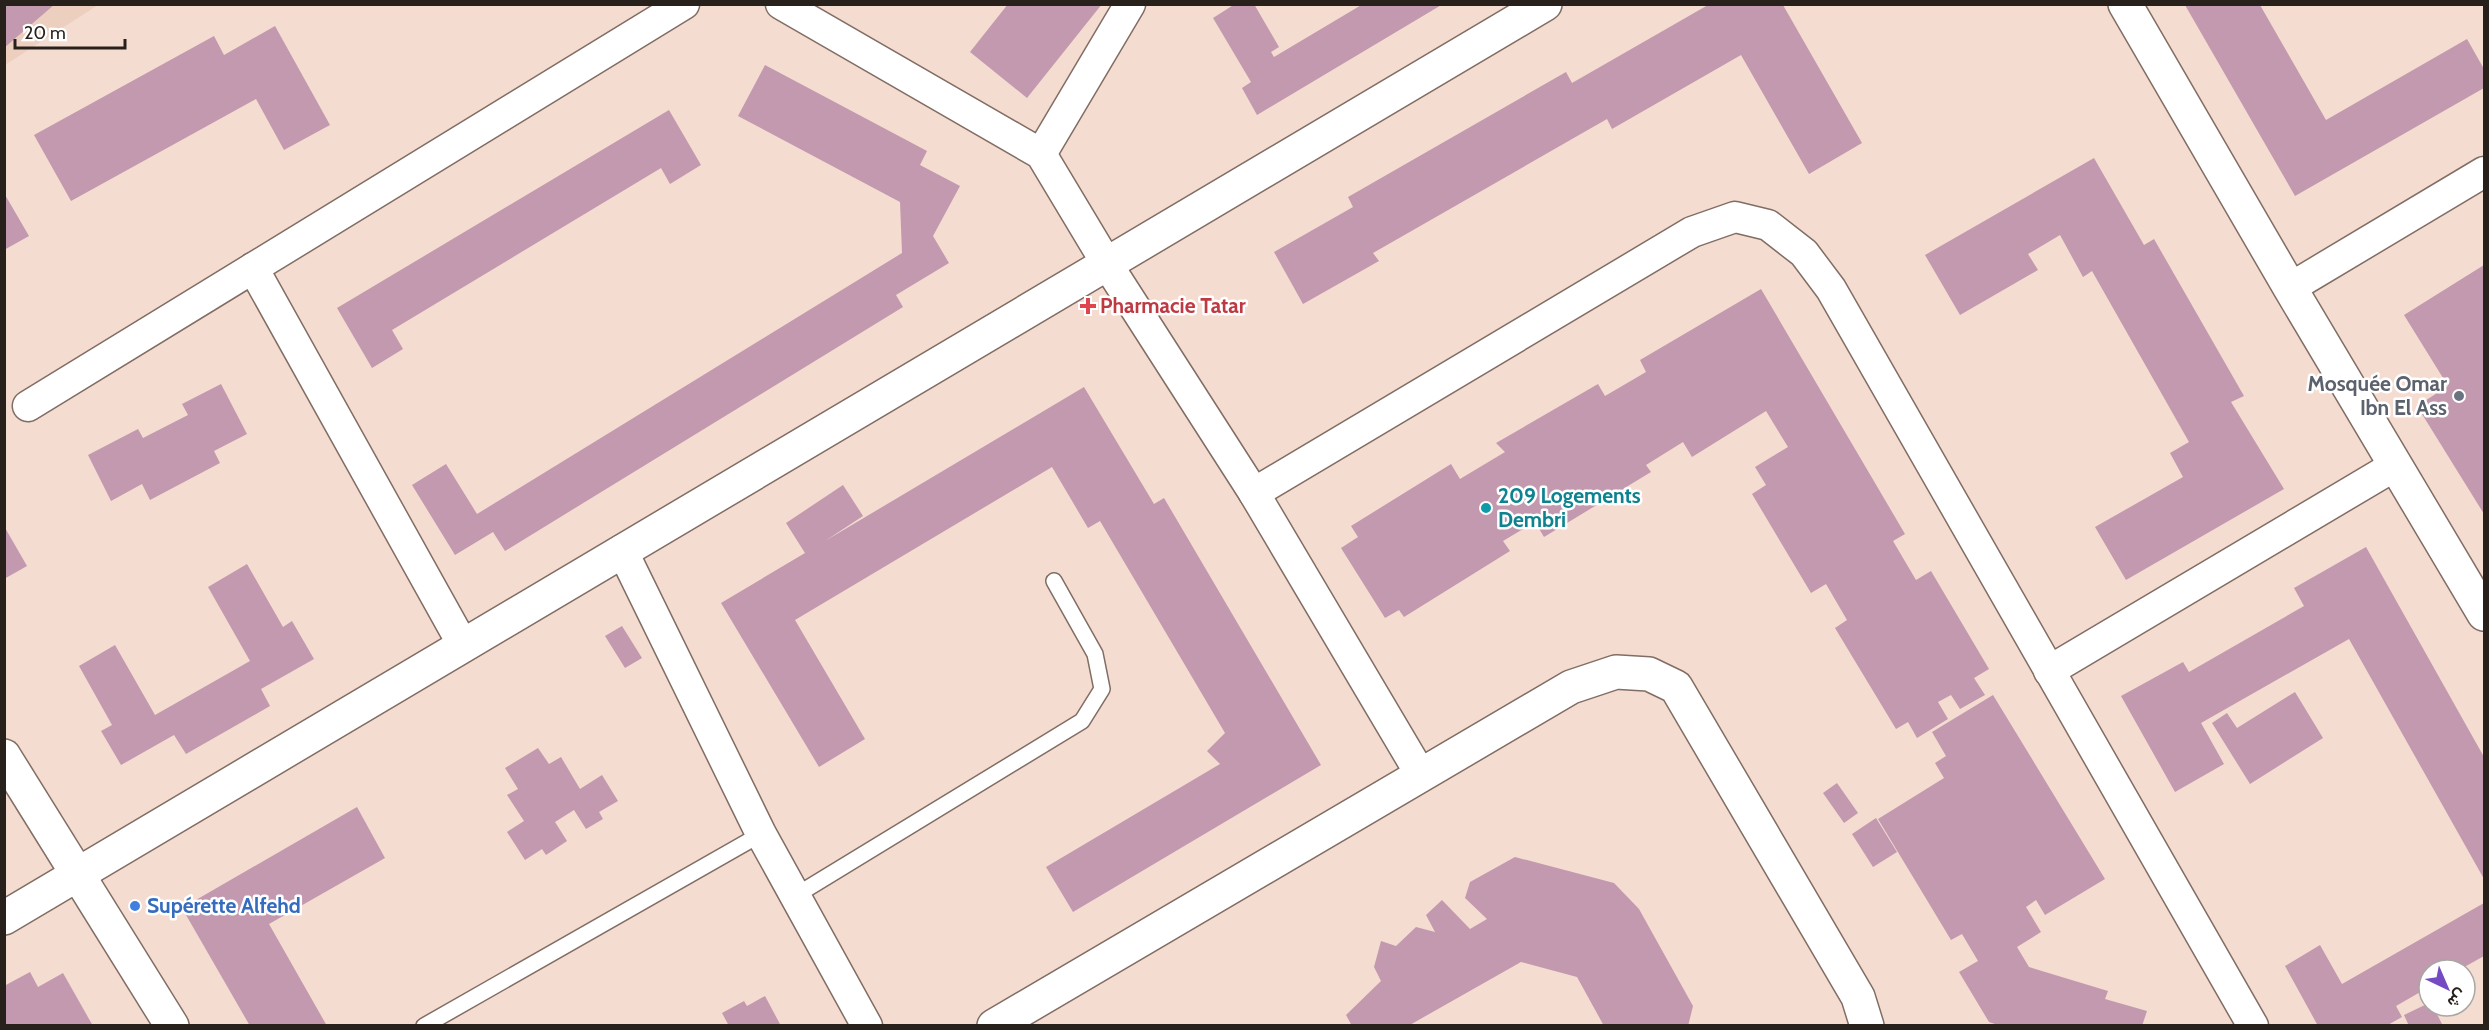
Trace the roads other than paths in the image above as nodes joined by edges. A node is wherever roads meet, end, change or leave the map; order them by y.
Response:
1 (684, 4) edge
2 (781, 4) edge
3 (1130, 4) edge
4 (1545, 4) edge
5 (2125, 4) edge
6 (1041, 154) junction
7 (2484, 172) edge
8 (1107, 264) junction
9 (253, 268) junction
10 (2290, 288) junction
11 (28, 406) dead end
12 (2396, 465) junction
13 (1254, 493) junction
14 (622, 550) junction
15 (1054, 581) dead end
16 (2484, 614) edge
17 (463, 645) junction
18 (2049, 670) junction
19 (4, 756) edge
20 (1421, 775) junction
21 (761, 834) junction
22 (80, 874) junction
23 (795, 896) junction
24 (4, 918) edge
25 (172, 1026) edge
26 (424, 1026) edge
27 (867, 1026) edge
28 (994, 1026) edge
29 (1867, 1026) edge
30 (2253, 1026) edge

1 - 9 street
2 - 6 street
3 - 6 street
4 - 8 main road
5 - 10 main road
6 - 8 street
7 - 10 street
8 - 13 street
8 - 14 main road
9 - 11 street
9 - 17 street
10 - 12 main road
12 - 16 main road
12 - 18 street
13 - 18 street
13 - 20 street
14 - 17 main road
14 - 21 street
15 - 23 lane
17 - 22 main road
18 - 30 street
19 - 22 main road
20 - 28 main road
20 - 29 main road
21 - 23 street
21 - 26 lane
22 - 24 main road
22 - 25 main road
23 - 27 street

